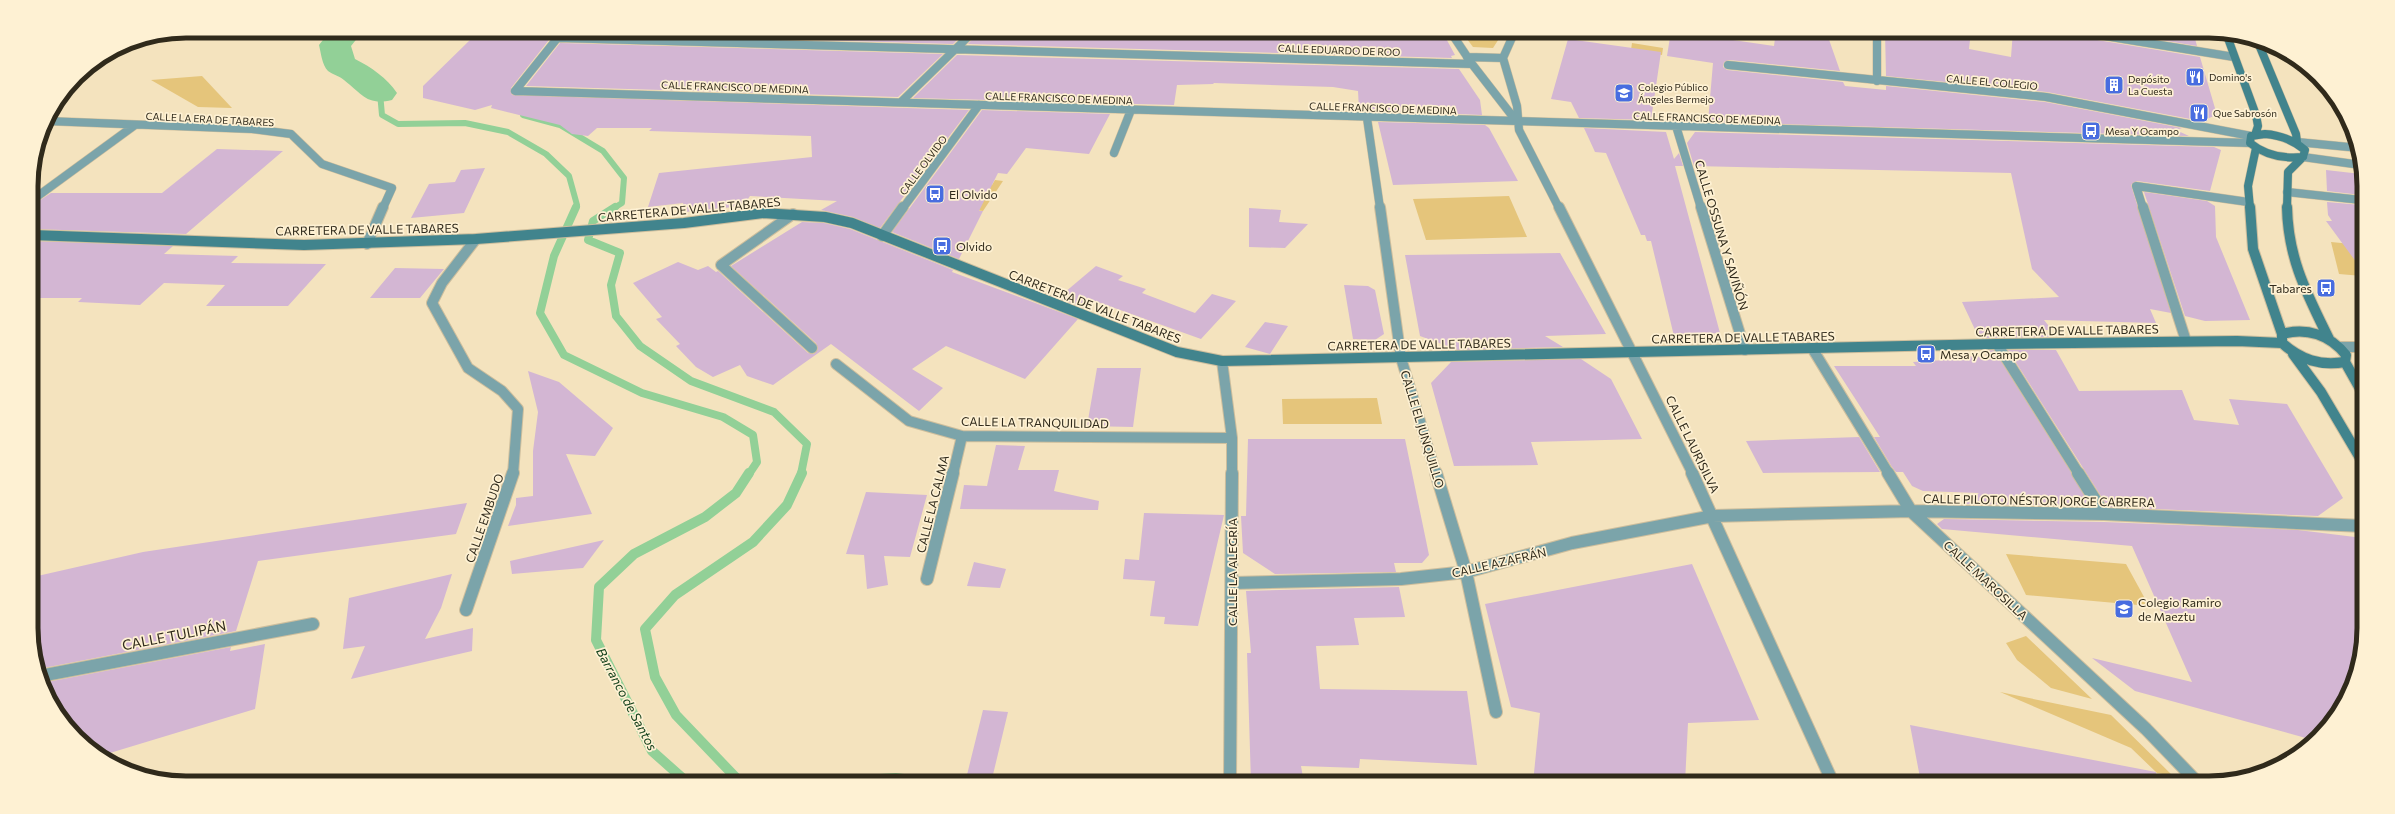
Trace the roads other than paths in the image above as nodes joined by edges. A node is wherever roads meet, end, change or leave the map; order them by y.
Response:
1 (558, 38) joint
2 (967, 38) edge
3 (1455, 38) edge
4 (1512, 38) edge
5 (1877, 38) edge
6 (2117, 38) edge
7 (2228, 39) edge
8 (2260, 47) edge
9 (956, 49) junction
10 (1467, 57) junction
11 (2234, 57) junction
12 (1503, 58) junction
13 (1472, 64) junction
14 (1728, 65) dead end
15 (1877, 81) junction
16 (900, 102) junction
17 (979, 105) junction
18 (1132, 110) junction
19 (1367, 118) junction
20 (52, 122) edge
21 (1517, 122) junction
22 (135, 125) junction
23 (1676, 126) junction
24 (2253, 141) junction
25 (2297, 142) junction
26 (2352, 147) edge
27 (1114, 153) dead end
28 (2302, 158) junction
29 (2356, 164) edge
30 (2287, 192) junction
31 (38, 197) edge
32 (2357, 200) edge
33 (2248, 202) junction
34 (793, 214) junction
35 (38, 234) edge
36 (882, 236) junction
37 (476, 239) junction
38 (367, 244) junction
39 (2282, 339) junction
40 (2329, 339) junction
41 (2186, 341) junction
42 (1997, 344) junction
43 (2341, 347) junction
44 (2357, 347) edge
45 (812, 348) dead end
46 (1812, 348) junction
47 (1745, 350) junction
48 (1633, 352) junction
49 (2292, 352) junction
50 (1401, 358) junction
51 (1222, 361) junction
52 (2344, 362) junction
53 (836, 364) dead end
54 (2357, 385) edge
55 (962, 436) junction
56 (1232, 438) junction
57 (2357, 453) edge
58 (1912, 511) junction
59 (2104, 514) junction
60 (1713, 516) junction
61 (2357, 526) edge
62 (1466, 572) junction
63 (927, 579) dead end
64 (1233, 583) junction
65 (466, 610) dead end
66 (313, 624) dead end
67 (46, 675) edge
68 (1496, 712) dead end
69 (1230, 776) edge
70 (1830, 776) edge
71 (2191, 776) edge

1 - 9 street, CALLE EDUARDO DE ROO
1 - 16 street, CALLE FRANCISCO DE MEDINA
2 - 9 street
3 - 10 street
4 - 12 street
5 - 15 street
6 - 11 street
7 - 11 main road
8 - 25 main road
9 - 13 street, CALLE EDUARDO DE ROO
9 - 16 street
10 - 12 street
10 - 13 street
11 - 24 main road
12 - 21 street
13 - 21 street
14 - 15 street, CALLE EL COLEGIO
15 - 24 street, CALLE EL COLEGIO
16 - 17 street, CALLE FRANCISCO DE MEDINA
17 - 18 street, CALLE FRANCISCO DE MEDINA
17 - 36 street, CALLE OLVIDO
18 - 19 street, CALLE FRANCISCO DE MEDINA
18 - 27 street
19 - 21 street, CALLE FRANCISCO DE MEDINA
19 - 50 street, CALLE EL JUNQUILLO
20 - 22 street, CALLE LA ERA DE TABARES
21 - 23 street, CALLE FRANCISCO DE MEDINA
21 - 48 street, CALLE LAURISILVA
22 - 31 street
22 - 38 street, CALLE LA ERA DE TABARES
23 - 24 street, CALLE FRANCISCO DE MEDINA
23 - 47 street, CALLE OSSUNA Y SAVIÑÓN
24 - 25 main road
24 - 28 main road
24 - 33 main road
25 - 26 street
25 - 28 main road
28 - 29 street
28 - 30 main road
30 - 32 street
30 - 40 main road
33 - 39 main road
33 - 41 street
34 - 36 main road, CARRETERA DE VALLE TABARES
34 - 37 main road, CARRETERA DE VALLE TABARES
34 - 45 street
35 - 38 main road, CARRETERA DE VALLE TABARES
36 - 51 main road, CARRETERA DE VALLE TABARES
37 - 38 main road, CARRETERA DE VALLE TABARES
37 - 65 street, CALLE EMBUDO
39 - 40 main road, CARRETERA DE VALLE TABARES
39 - 41 main road, CARRETERA DE VALLE TABARES
39 - 49 main road
40 - 43 main road
41 - 42 main road, CARRETERA DE VALLE TABARES
42 - 46 main road, CARRETERA DE VALLE TABARES
42 - 59 street
43 - 44 street
43 - 52 main road
46 - 47 main road, CARRETERA DE VALLE TABARES
46 - 58 street, CALLE MAROSILLA
47 - 48 main road, CARRETERA DE VALLE TABARES
48 - 50 main road, CARRETERA DE VALLE TABARES
48 - 60 street, CALLE LAURISILVA
49 - 52 main road
49 - 57 main road
50 - 51 main road, CARRETERA DE VALLE TABARES
50 - 62 street, CALLE EL JUNQUILLO
51 - 56 street, CALLE LA ALEGRÍA
52 - 54 main road
53 - 55 street, CALLE LA TRANQUILIDAD
55 - 56 street, CALLE LA TRANQUILIDAD
55 - 63 street, CALLE LA CALMA
56 - 64 street, CALLE LA ALEGRÍA
58 - 59 street, CALLE PILOTO NÉSTOR JORGE CABRERA
58 - 60 street, CALLE PILOTO NÉSTOR JORGE CABRERA
58 - 71 street, CALLE MAROSILLA
59 - 61 street, CALLE PILOTO NÉSTOR JORGE CABRERA
60 - 62 street, CALLE AZAFRÁN
60 - 70 street, CALLE LAURISILVA
62 - 64 street, CALLE AZAFRÁN
62 - 68 street, CALLE EL JUNQUILLO
64 - 69 street, CALLE LA ALEGRÍA
66 - 67 street, CALLE TULIPÁN

